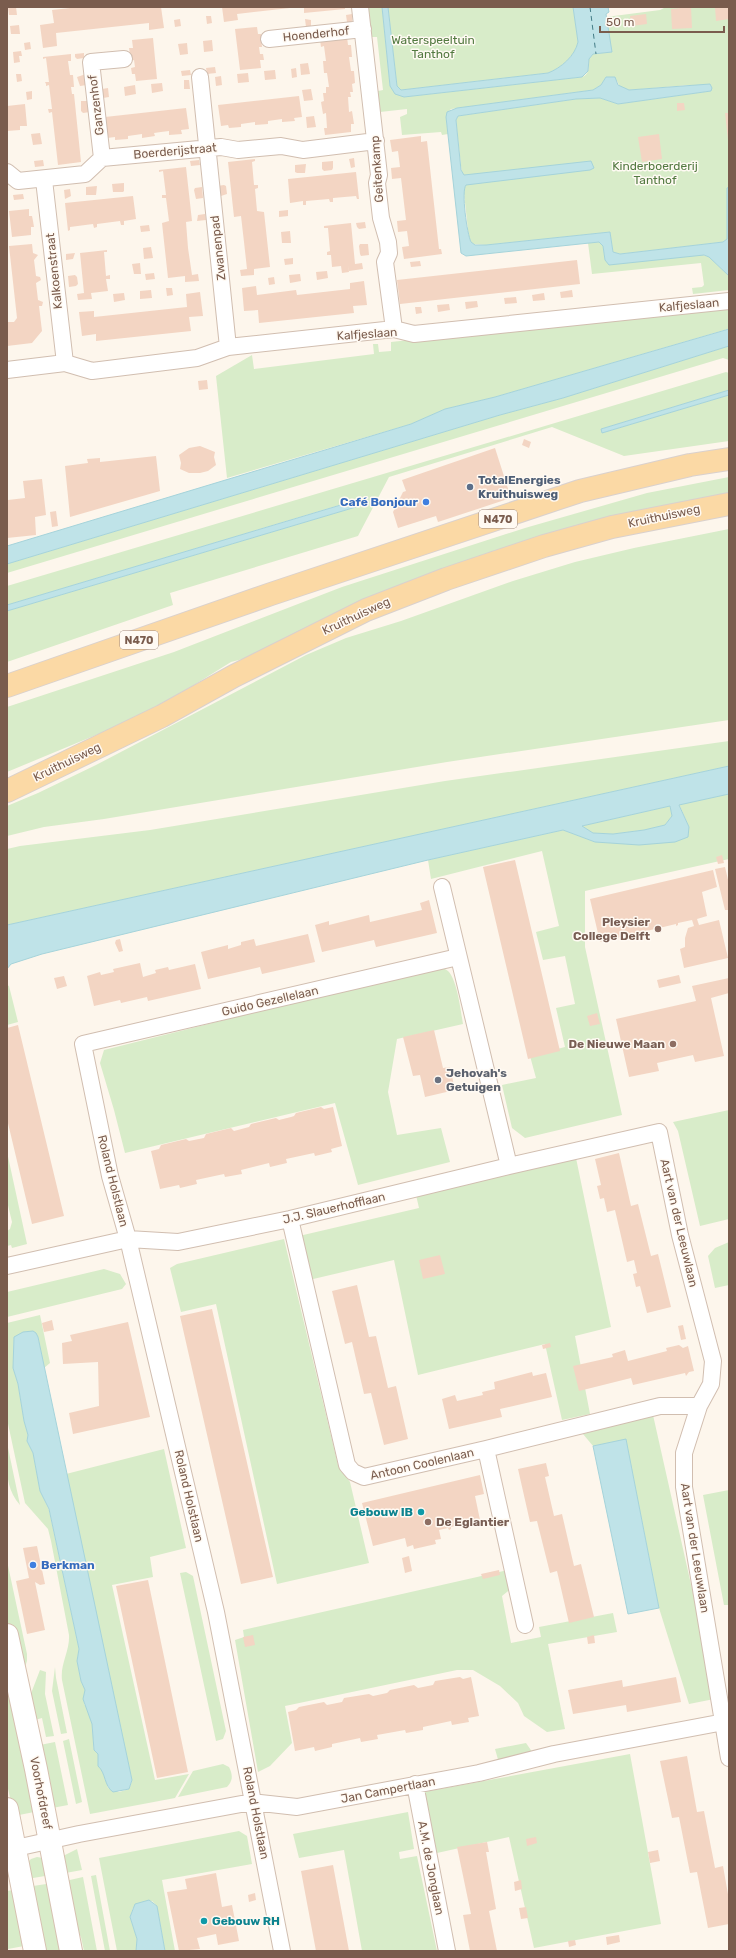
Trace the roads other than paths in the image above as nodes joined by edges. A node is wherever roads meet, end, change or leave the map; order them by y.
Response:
1 (360, 7) edge
2 (362, 29) junction
3 (269, 40) dead end
4 (124, 59) dead end
5 (200, 77) dead end
6 (376, 141) junction
7 (208, 148) junction
8 (102, 158) junction
9 (7, 172) edge
10 (44, 180) junction
11 (729, 301) edge
12 (394, 329) junction
13 (228, 347) junction
14 (65, 363) junction
15 (7, 370) edge
16 (729, 459) edge
17 (729, 504) edge
18 (7, 686) edge
19 (7, 791) edge
20 (442, 886) dead end
21 (458, 957) junction
22 (83, 1044) joint
23 (659, 1132) joint
24 (509, 1166) junction
25 (290, 1219) junction
26 (128, 1239) junction
27 (7, 1266) edge
28 (699, 1406) junction
29 (486, 1450) junction
30 (525, 1625) dead end
31 (7, 1636) edge
32 (724, 1722) junction
33 (729, 1758) edge
34 (415, 1784) junction
35 (252, 1802) junction
36 (7, 1809) edge
37 (50, 1841) junction
38 (11, 1849) edge
39 (35, 1951) edge
40 (71, 1951) edge
41 (282, 1951) edge
42 (447, 1951) edge

1 - 2 street, Geitenkamp
2 - 3 street, Hoenderhof
2 - 6 street, Geitenkamp
4 - 8 street, Ganzenhof
5 - 7 street, Zwanenpad
6 - 7 street, Boerderijstraat
6 - 12 street, Geitenkamp
7 - 8 street, Boerderijstraat
7 - 13 street, Zwanenpad
8 - 10 street
9 - 10 street
10 - 14 street, Kalkoenstraat
11 - 12 street, Kalfjeslaan
12 - 13 street, Kalfjeslaan
13 - 14 street, Kalfjeslaan
14 - 15 street, Kalfjeslaan
16 - 18 main road, N470
17 - 19 main road, Kruithuisweg
20 - 21 street
21 - 22 street, Guido Gezellelaan
21 - 24 street
22 - 26 street, Roland Holstlaan
23 - 24 street, J.J. Slauerhofflaan
23 - 28 street, Aart van der Leeuwlaan
24 - 25 street, J.J. Slauerhofflaan
25 - 26 street, J.J. Slauerhofflaan
25 - 29 street, Antoon Coolenlaan
26 - 27 street, J.J. Slauerhofflaan
26 - 35 street, Roland Holstlaan
28 - 29 street, Antoon Coolenlaan
28 - 32 street, Aart van der Leeuwlaan
29 - 30 street
31 - 37 street, Voorhofdreef
32 - 33 street, Aart van der Leeuwlaan
32 - 34 street, Jan Campertlaan
34 - 35 street, Jan Campertlaan
34 - 42 street, A.M. de Jonglaan
35 - 37 street, Jan Campertlaan
35 - 41 street, Roland Holstlaan
36 - 38 street
37 - 38 street, Jan Campertlaan
37 - 40 street, Voorhofdreef
38 - 39 street

